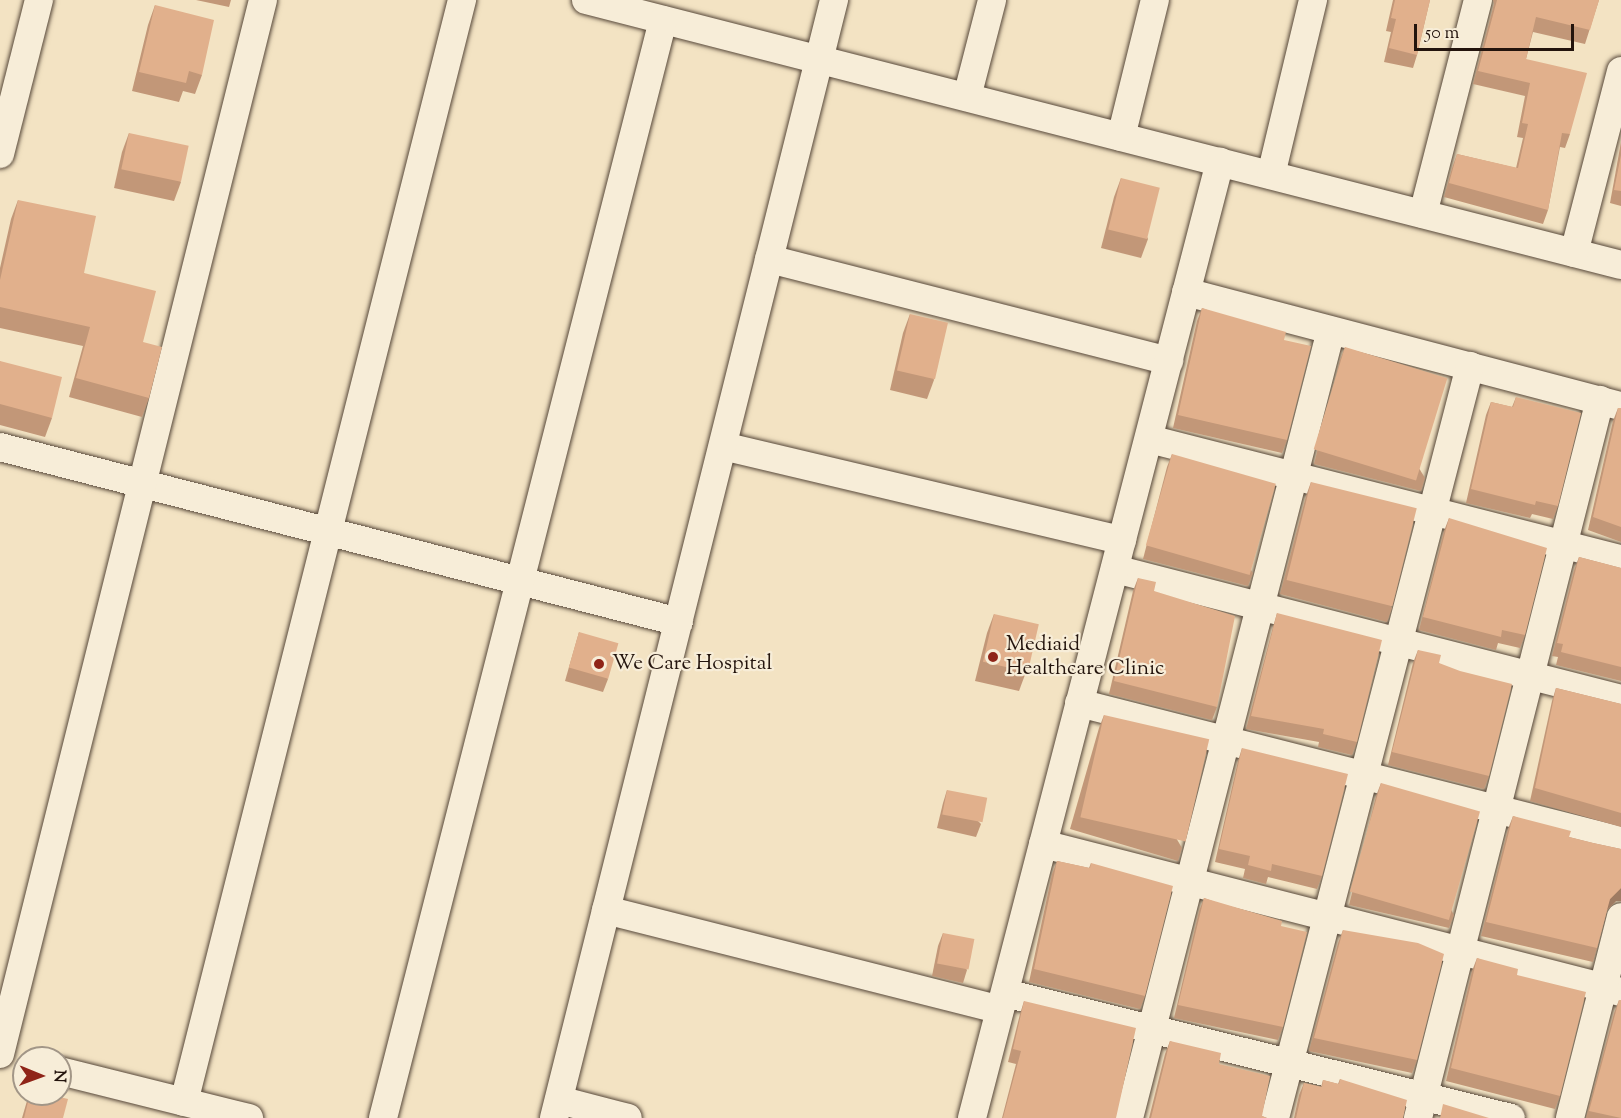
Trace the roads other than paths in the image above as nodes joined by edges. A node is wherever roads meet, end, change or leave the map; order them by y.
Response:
1 (39, 0) edge
2 (262, 0) edge
3 (462, 0) edge
4 (586, 0) edge
5 (834, 0) edge
6 (992, 0) edge
7 (1155, 0) edge
8 (1313, 0) edge
9 (1478, 0) edge
10 (659, 12) edge
11 (819, 60) junction
12 (1621, 71) edge
13 (967, 98) junction
14 (1121, 137) junction
15 (0, 154) edge
16 (1220, 162) junction
17 (1272, 175) junction
18 (1423, 214) junction
19 (1575, 253) junction
20 (769, 258) junction
21 (1621, 265) edge
22 (1186, 292) junction
23 (1331, 330) junction
24 (1169, 361) junction
25 (1470, 366) junction
26 (1611, 403) edge
27 (1149, 439) junction
28 (723, 446) junction
29 (0, 447) edge
30 (1294, 475) junction
31 (142, 484) junction
32 (1433, 511) junction
33 (328, 531) junction
34 (1122, 540) junction
35 (1564, 544) junction
36 (1621, 559) edge
37 (1115, 569) junction
38 (520, 581) junction
39 (1260, 606) junction
40 (678, 622) junction
41 (1398, 642) junction
42 (1530, 676) junction
43 (1621, 699) edge
44 (1079, 704) junction
45 (1226, 741) junction
46 (1364, 776) junction
47 (1496, 809) junction
48 (1621, 841) edge
49 (1043, 844) junction
50 (1190, 881) junction
51 (606, 910) junction
52 (1327, 916) junction
53 (1621, 917) edge
54 (1461, 951) junction
55 (1612, 990) edge
56 (1002, 1002) junction
57 (1152, 1029) junction
58 (0, 1055) edge
59 (1289, 1063) junction
60 (72, 1074) edge
61 (1421, 1107) edge
62 (190, 1108) edge
63 (556, 1109) edge
64 (249, 1118) edge
65 (383, 1118) edge
66 (628, 1118) edge
67 (972, 1118) edge
68 (1129, 1118) edge
69 (1275, 1118) edge
70 (1511, 1118) edge
71 (1570, 1118) edge

1 - 15 street
2 - 31 street
3 - 33 street
4 - 10 street
5 - 11 street
6 - 13 street
7 - 14 street
8 - 17 street
9 - 18 street
10 - 11 street
10 - 38 street
11 - 13 street
11 - 20 street
12 - 19 street
13 - 14 street
14 - 16 street
16 - 17 street
16 - 22 street
17 - 18 street
18 - 19 street
19 - 21 street
20 - 24 street
20 - 28 street
22 - 23 street
22 - 24 street
23 - 25 street
23 - 30 street
24 - 27 street
25 - 26 street
25 - 32 street
26 - 35 street
27 - 30 street
27 - 34 street
28 - 34 street
28 - 40 street
29 - 31 street
30 - 32 street
30 - 39 street
31 - 33 street
31 - 58 street
32 - 35 street
32 - 41 street
33 - 38 street
33 - 62 street
34 - 37 street
35 - 36 street
35 - 42 street
37 - 39 street
37 - 44 street
38 - 40 street
38 - 65 street
39 - 41 street
39 - 45 street
40 - 51 street
41 - 42 street
41 - 46 street
42 - 43 street
42 - 47 street
44 - 45 street
44 - 49 street
45 - 46 street
45 - 50 street
46 - 47 street
46 - 52 street
47 - 48 street
47 - 54 street
49 - 50 street
49 - 56 street
50 - 52 street
50 - 57 street
51 - 56 street
51 - 63 street
52 - 54 street
52 - 59 street
53 - 55 street
54 - 55 street
54 - 61 street
55 - 71 street
56 - 57 street
56 - 67 street
57 - 59 street
57 - 68 street
59 - 61 street
59 - 69 street
60 - 62 street
61 - 70 street
62 - 64 street
63 - 66 street

